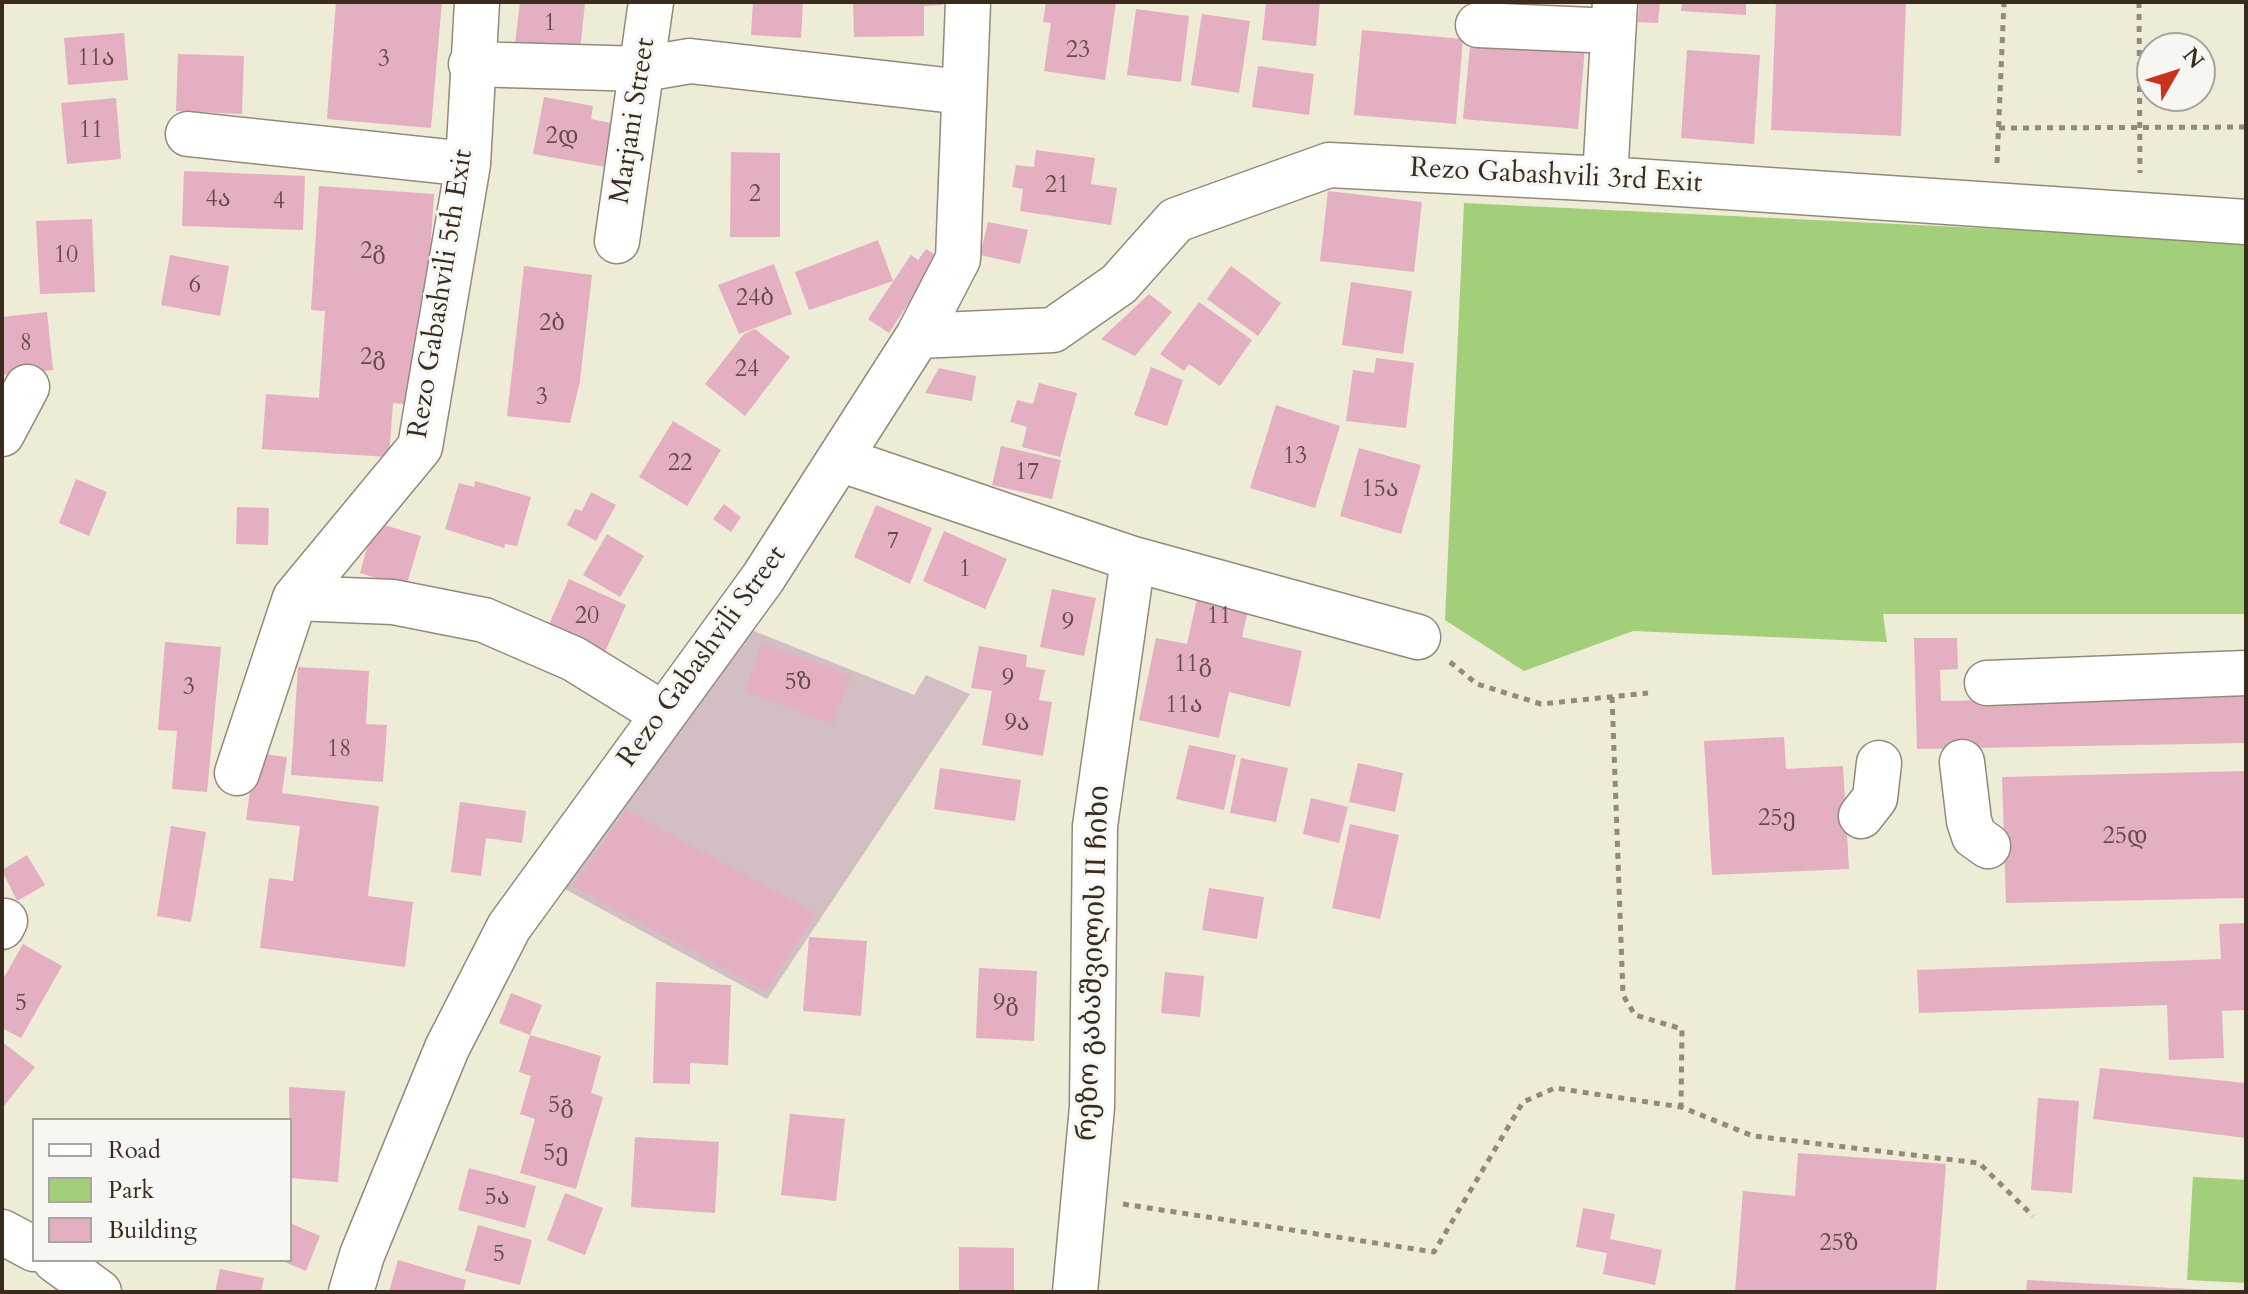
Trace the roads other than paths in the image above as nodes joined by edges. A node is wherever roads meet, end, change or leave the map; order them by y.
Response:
1 (477, 2) edge
2 (651, 2) edge
3 (968, 2) edge
4 (1614, 17) edge
5 (1478, 25) dead end
6 (471, 64) junction
7 (643, 69) junction
8 (963, 92) junction
9 (188, 134) dead end
10 (468, 164) junction
11 (1605, 179) junction
12 (2246, 222) edge
13 (617, 241) dead end
14 (918, 336) junction
15 (27, 387) dead end
16 (2, 434) edge
17 (842, 460) junction
18 (1133, 559) junction
19 (295, 598) junction
20 (1418, 637) road end
21 (2246, 673) edge
22 (1987, 683) dead end
23 (663, 714) junction
24 (1962, 762) dead end
25 (1879, 763) dead end
26 (237, 773) dead end
27 (1861, 816) dead end
28 (1988, 846) dead end
29 (2, 1232) edge
30 (32, 1248) edge
31 (58, 1262) edge
32 (99, 1292) edge
33 (351, 1292) edge
34 (1075, 1292) edge

1 - 6 street, Rezo Gabashvili 5th Exit
2 - 7 street, Marjani Street
3 - 8 street, Rezo Gabashvili Street
4 - 5 street
4 - 11 street
6 - 7 street
6 - 10 street, Rezo Gabashvili 5th Exit
7 - 8 street
7 - 13 street, Marjani Street
8 - 14 street, Rezo Gabashvili Street
9 - 10 street
10 - 19 street, Rezo Gabashvili 5th Exit
11 - 12 street, Rezo Gabashvili 3rd Exit
11 - 14 street, Rezo Gabashvili 3rd Exit
14 - 17 street, Rezo Gabashvili Street
15 - 16 street
17 - 18 street
17 - 23 street, Rezo Gabashvili Street
18 - 20 street
18 - 34 street, რეზო გაბაშვილის II ჩიხი
19 - 23 street
19 - 26 street, Rezo Gabashvili 5th Exit
21 - 22 street
23 - 33 street, Rezo Gabashvili Street
24 - 28 street
25 - 27 street
29 - 30 street
31 - 32 street

